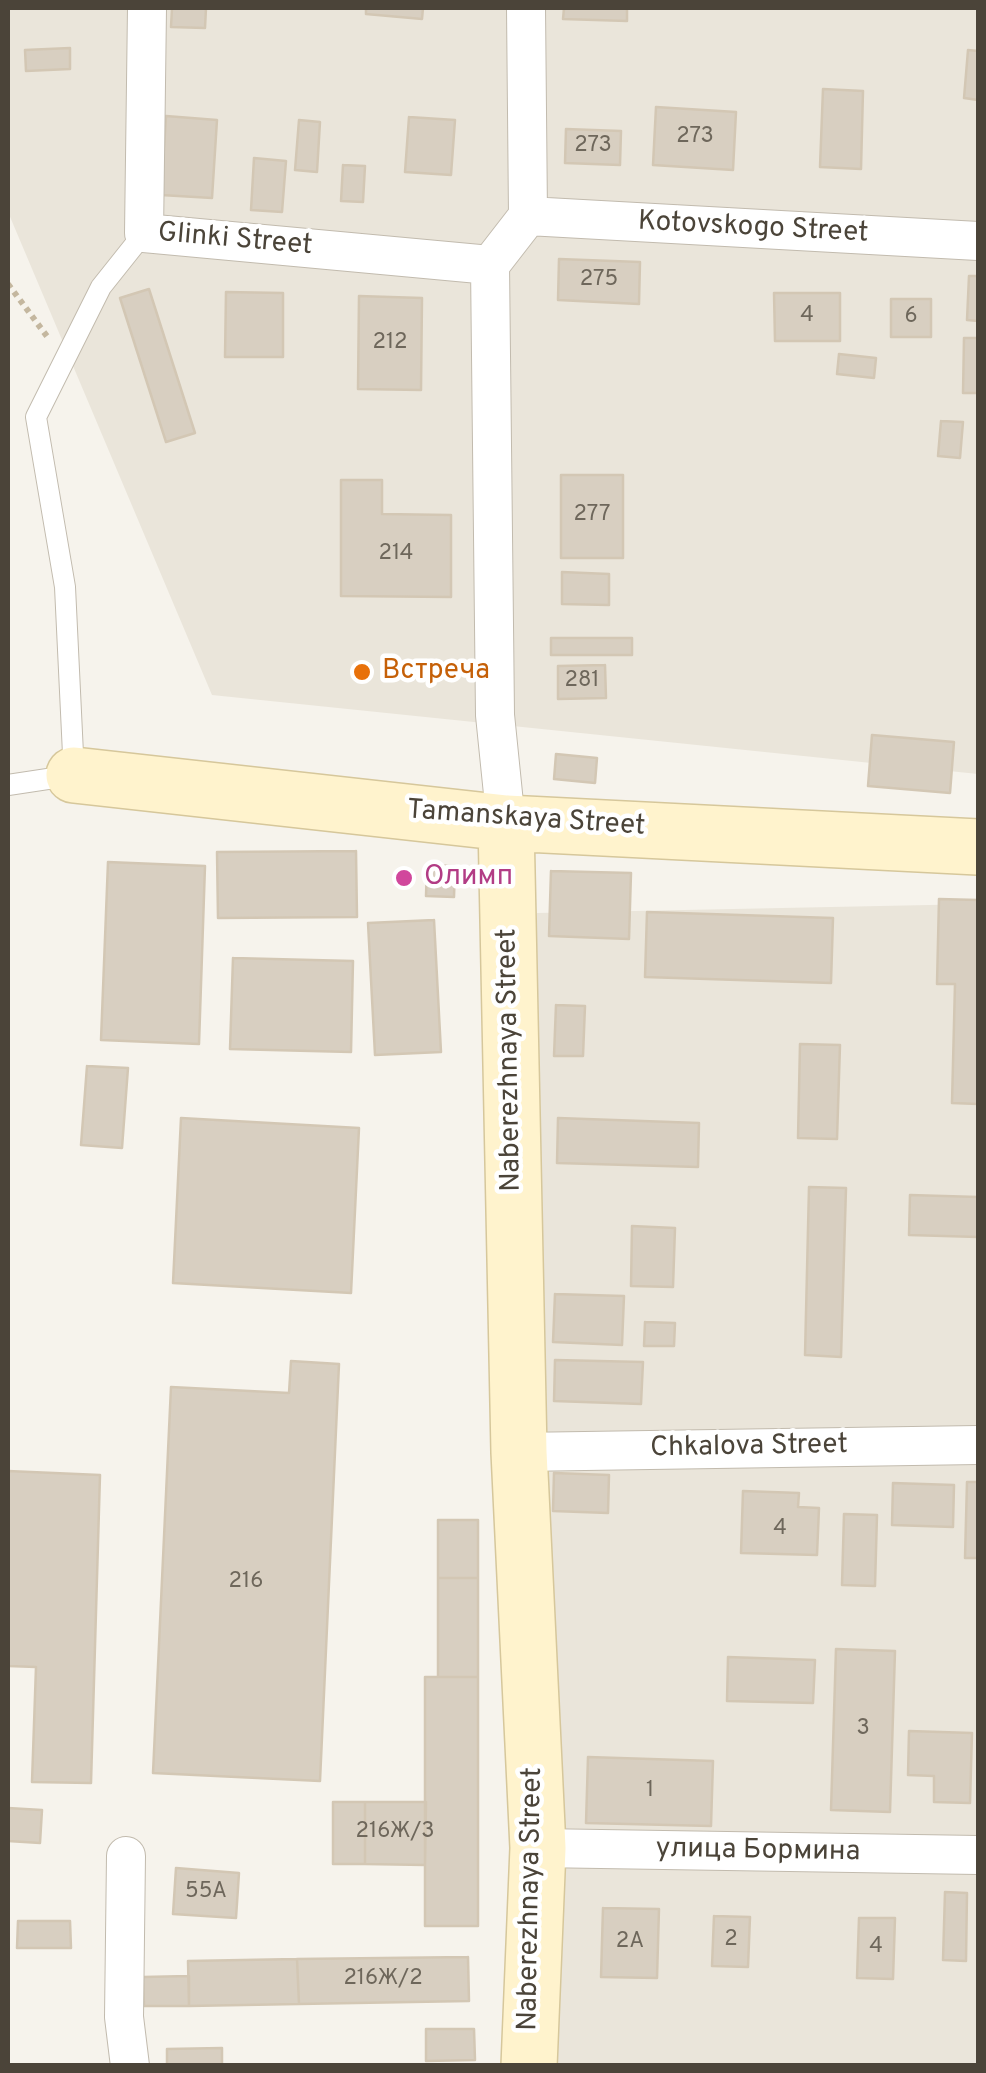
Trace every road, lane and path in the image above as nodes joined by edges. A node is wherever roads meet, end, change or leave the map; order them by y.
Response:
1 (147, 8) edge
2 (526, 8) edge
3 (528, 216) junction
4 (144, 232) junction
5 (978, 241) edge
6 (490, 265) junction
7 (8, 284) edge
8 (65, 360) junction
9 (74, 775) junction
10 (8, 785) edge
11 (506, 823) junction
12 (978, 847) edge
13 (978, 1445) edge
14 (518, 1452) junction
15 (538, 1848) junction
16 (978, 1855) edge
17 (126, 1856) dead end
18 (130, 2066) edge
19 (530, 2066) edge

1 - 4 street, Glinki Street
2 - 3 street
3 - 5 street, Kotovskogo Street
3 - 6 street
4 - 6 street, Glinki Street
4 - 8 lane
6 - 11 street, Naberezhnaya Street
7 - 8 path
8 - 9 lane
9 - 10 lane
9 - 11 street, Tamanskaya Street
11 - 12 street, Tamanskaya Street
11 - 14 street, Naberezhnaya Street
13 - 14 street, Chkalova Street
14 - 15 street, Naberezhnaya Street
15 - 16 street, улица Бормина
15 - 19 street, Naberezhnaya Street
17 - 18 street

